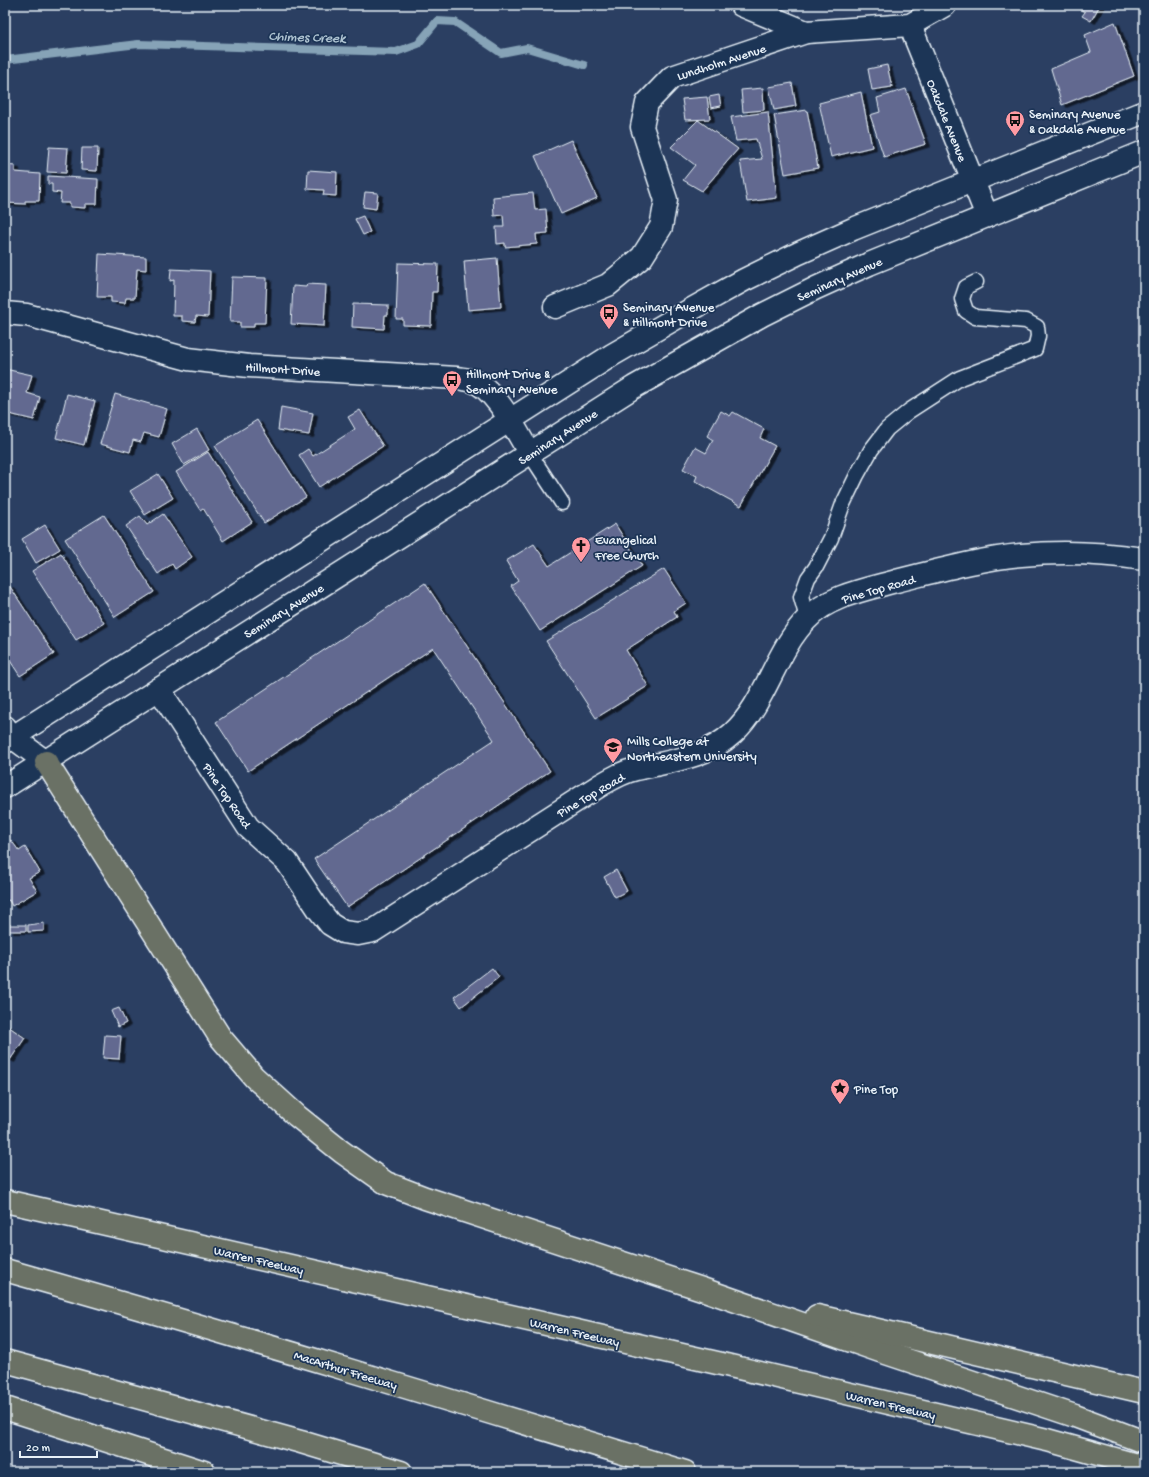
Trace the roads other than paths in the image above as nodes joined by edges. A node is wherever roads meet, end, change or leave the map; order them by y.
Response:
1 (741, 5) edge
2 (945, 5) edge
3 (910, 25) junction
4 (806, 32) junction
5 (1144, 112) edge
6 (1144, 152) edge
7 (973, 181) junction
8 (987, 216) junction
9 (976, 282) dead end
10 (556, 307) dead end
11 (5, 313) edge
12 (510, 420) junction
13 (530, 454) junction
14 (562, 502) dead end
15 (1144, 559) edge
16 (807, 618) junction
17 (159, 689) junction
18 (7, 735) edge
19 (46, 762) junction
20 (5, 787) edge
21 (5, 1201) edge
22 (5, 1270) edge
23 (702, 1289) junction
24 (5, 1361) edge
25 (1144, 1392) edge
26 (5, 1408) edge
27 (1144, 1442) edge
28 (1144, 1466) edge
29 (204, 1472) edge
30 (401, 1472) edge
31 (685, 1472) edge

1 - 4 street
2 - 3 street, Lundholm Avenue
3 - 4 street, Lundholm Avenue
3 - 7 street, Oakdale Avenue
4 - 10 street, Lundholm Avenue
5 - 7 street
6 - 8 street, Seminary Avenue
7 - 8 street, Oakdale Avenue
7 - 12 street
8 - 13 street, Seminary Avenue
9 - 16 lane
11 - 12 street, Hillmont Drive
12 - 13 street, Hillmont Drive
12 - 18 street
13 - 14 lane
13 - 17 street, Seminary Avenue
15 - 16 street, Pine Top Road
16 - 17 street, Pine Top Road
17 - 19 street, Seminary Avenue
18 - 19 street
19 - 20 street, Seminary Avenue
19 - 23 highway
21 - 28 highway, Warren Freeway
22 - 31 highway, MacArthur Freeway
23 - 25 highway
23 - 27 highway
24 - 30 highway
26 - 29 highway

